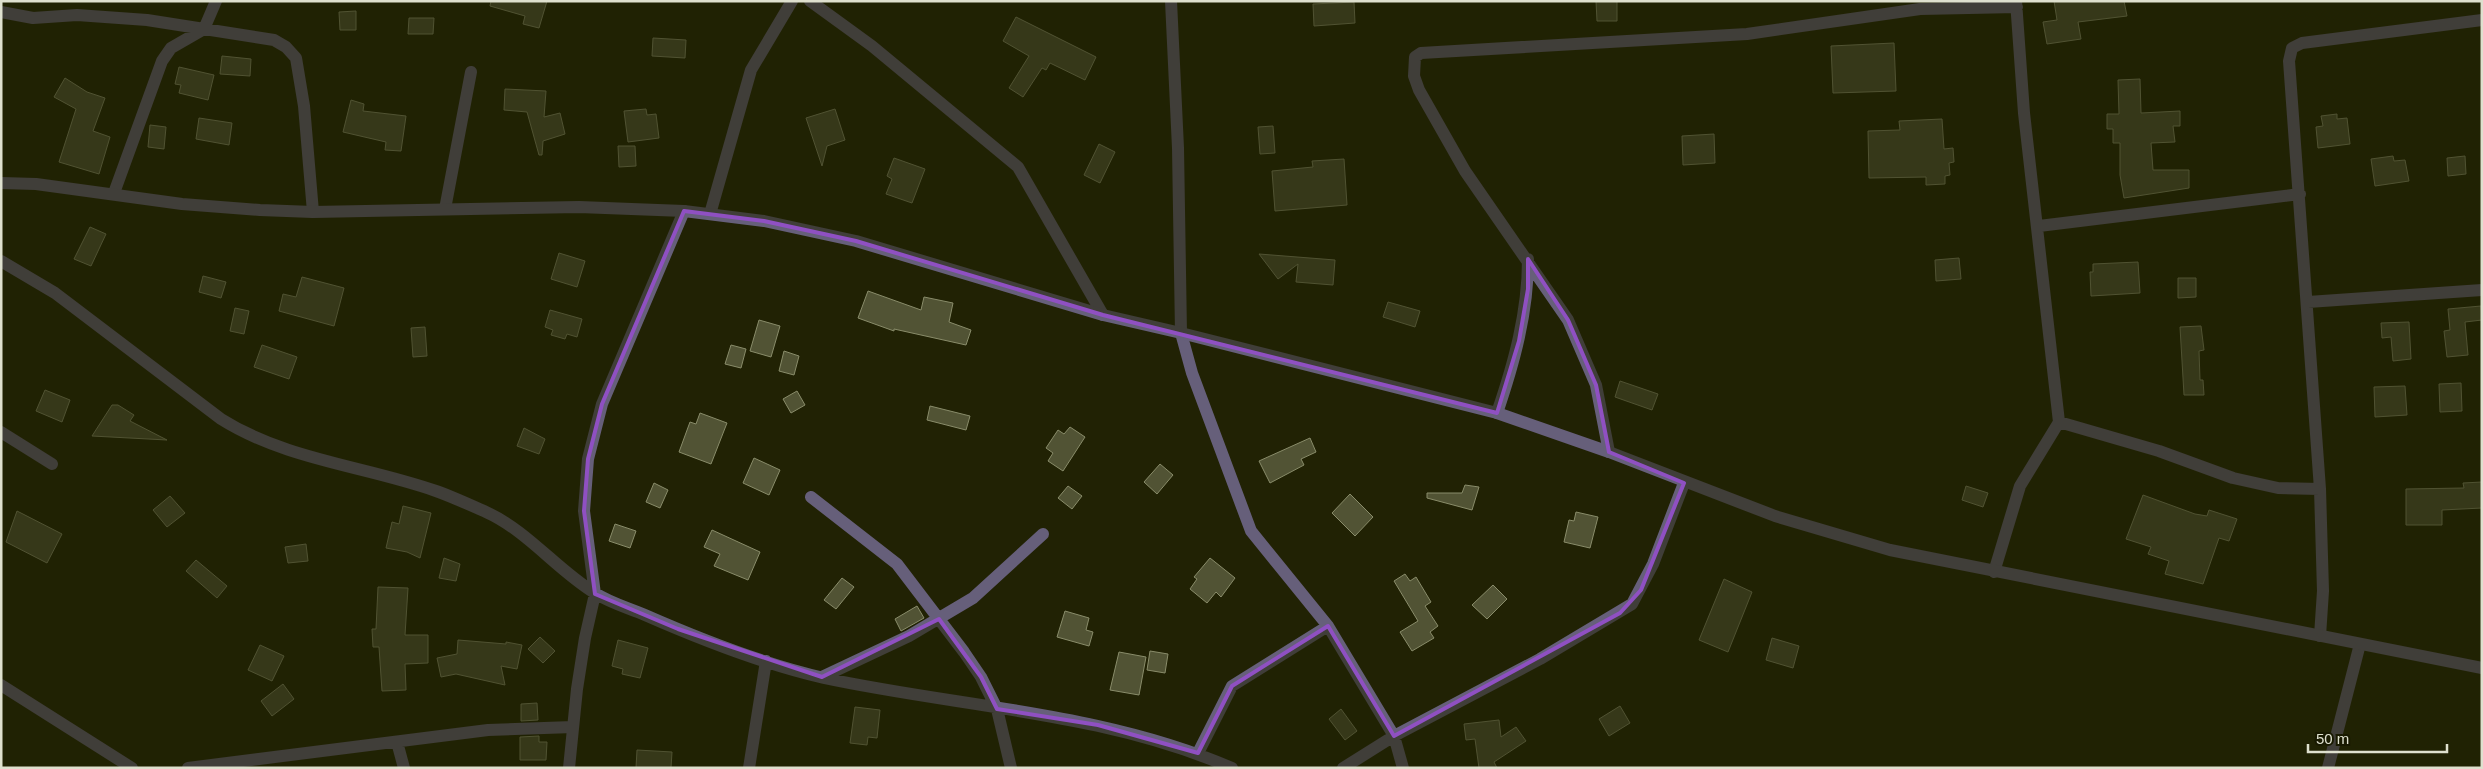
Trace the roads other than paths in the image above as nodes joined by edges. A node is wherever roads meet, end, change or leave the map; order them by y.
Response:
1 (216, 1) edge
2 (792, 1) edge
3 (810, 1) edge
4 (1171, 1) edge
5 (2017, 4) edge
6 (1, 12) edge
7 (2482, 20) edge
8 (204, 29) junction
9 (471, 72) dead end
10 (1, 183) edge
11 (114, 193) junction
12 (2300, 194) junction
13 (445, 209) junction
14 (314, 212) junction
15 (684, 212) junction
16 (710, 214) junction
17 (2039, 226) junction
18 (1528, 259) junction
19 (1, 261) edge
20 (2482, 290) edge
21 (2308, 302) junction
22 (1103, 315) junction
23 (1181, 333) junction
24 (1497, 413) junction
25 (2059, 422) junction
26 (1, 432) edge
27 (1609, 452) junction
28 (52, 464) dead end
29 (1684, 482) junction
30 (2320, 489) junction
31 (811, 497) dead end
32 (1043, 534) dead end
33 (1994, 572) junction
34 (596, 594) junction
35 (940, 619) junction
36 (1328, 626) junction
37 (2320, 636) junction
38 (2360, 644) junction
39 (766, 661) junction
40 (2482, 668) edge
41 (822, 677) junction
42 (1, 686) edge
43 (997, 709) junction
44 (573, 727) junction
45 (1394, 736) junction
46 (397, 742) junction
47 (1198, 753) junction
48 (132, 768) edge
49 (188, 768) edge
50 (404, 768) edge
51 (569, 768) edge
52 (749, 768) edge
53 (1011, 768) edge
54 (1232, 768) edge
55 (1343, 768) edge
56 (1404, 768) edge
57 (2328, 768) edge

1 - 8 street
2 - 16 street
3 - 22 street
4 - 23 street
5 - 17 street
5 - 18 street
6 - 8 street
7 - 12 street
8 - 11 street
8 - 14 street
9 - 13 street
10 - 11 street
11 - 14 street
12 - 17 street
12 - 21 street
13 - 14 street
13 - 15 street
15 - 16 street
15 - 34 street
16 - 22 street
17 - 25 street
18 - 24 street
18 - 27 street
19 - 34 street
20 - 21 street
21 - 30 street
22 - 23 street
23 - 24 street
23 - 36 street
24 - 27 street
25 - 30 street
25 - 33 street
26 - 28 street
27 - 29 street
29 - 33 street
29 - 45 street
30 - 37 street
31 - 35 street
32 - 35 street
33 - 37 street
34 - 39 street
34 - 44 street
35 - 41 street
35 - 43 street
36 - 45 street
36 - 47 street
37 - 38 street
38 - 40 street
38 - 57 street
39 - 41 street
39 - 52 street
41 - 43 street
42 - 48 street
43 - 47 street
43 - 53 street
44 - 46 street
44 - 51 street
45 - 55 street
45 - 56 street
46 - 49 street
46 - 50 street
47 - 54 street

